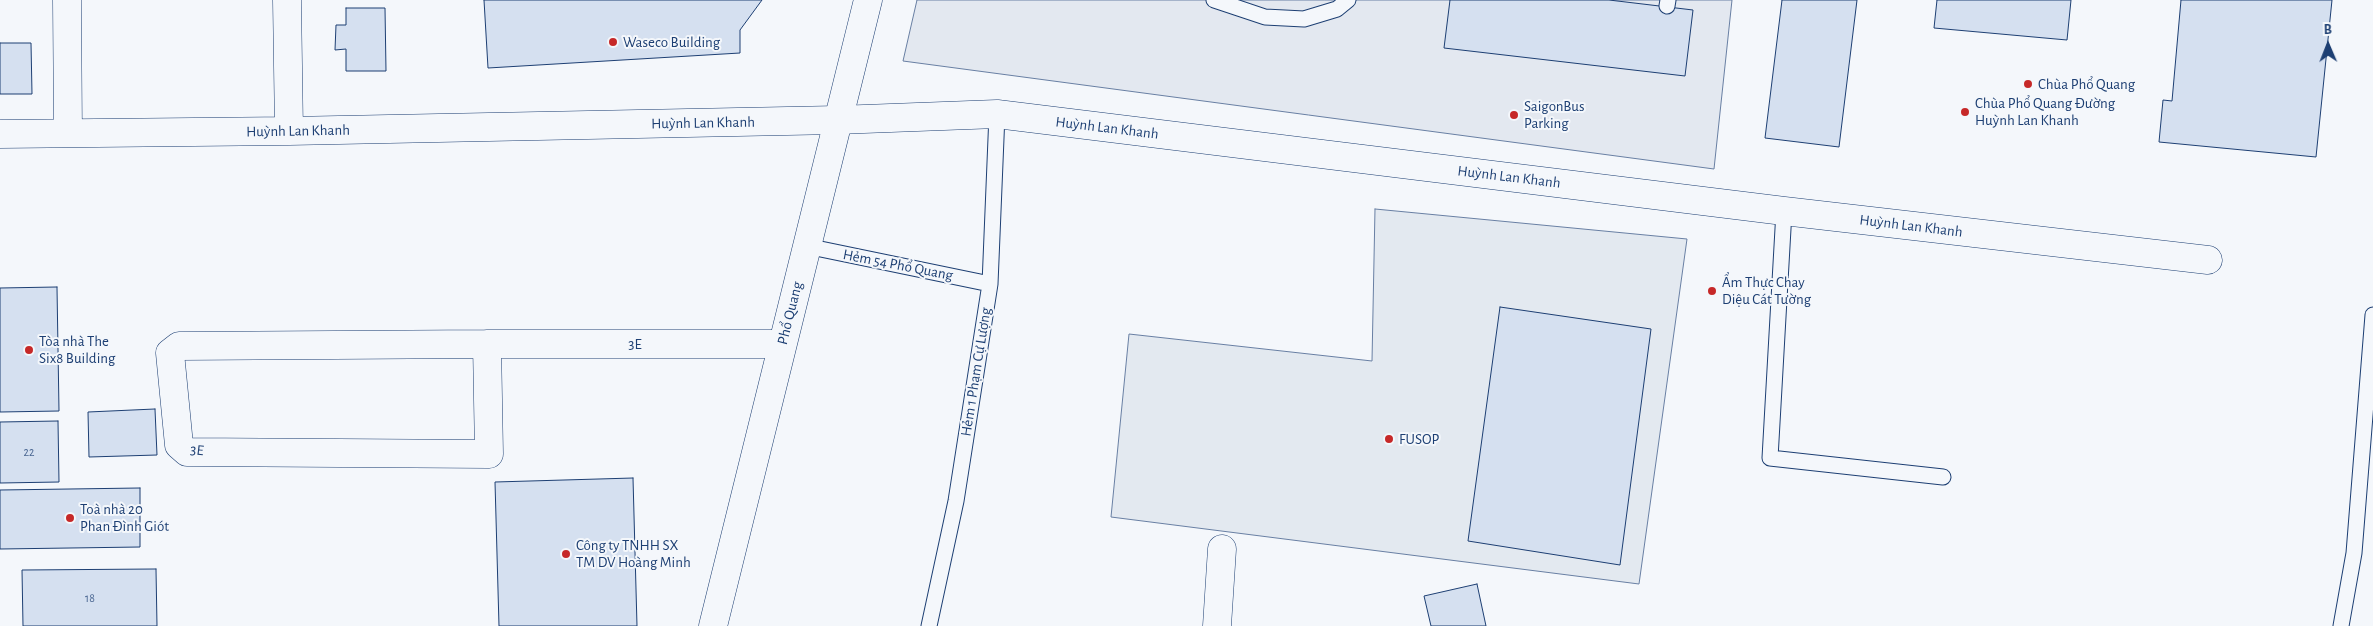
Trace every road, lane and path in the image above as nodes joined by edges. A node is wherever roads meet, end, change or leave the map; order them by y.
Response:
1 (67, 0) edge
2 (287, 0) edge
3 (868, 0) edge
4 (1214, 0) edge
5 (1348, 0) edge
6 (997, 114) junction
7 (837, 120) junction
8 (289, 131) junction
9 (68, 133) junction
10 (0, 134) edge
11 (1784, 211) junction
12 (806, 246) junction
13 (2208, 260) dead end
14 (990, 284) junction
15 (2373, 315) edge
16 (487, 344) junction
17 (782, 344) junction
18 (1942, 477) dead end
19 (1222, 549) dead end
20 (713, 626) edge
21 (930, 626) edge
22 (1217, 626) edge
23 (2341, 626) edge

1 - 9 street
2 - 8 street
3 - 7 street, Phổ Quang
4 - 5 lane
6 - 7 street, Huỳnh Lan Khanh
6 - 11 street, Huỳnh Lan Khanh
6 - 14 lane, Hẻm 1 Phạm Cự Lượng
7 - 8 street, Huỳnh Lan Khanh
7 - 12 street, Phổ Quang
8 - 9 street, Huỳnh Lan Khanh
9 - 10 street, Huỳnh Lan Khanh
11 - 13 street, Huỳnh Lan Khanh
11 - 18 lane
12 - 14 lane, Hẻm 54 Phổ Quang
12 - 17 street, Phổ Quang
14 - 21 lane, Hẻm 1 Phạm Cự Lượng
15 - 23 lane
16 - 16 street, 3E
16 - 17 street, 3E
17 - 20 street, Phổ Quang
19 - 22 street

